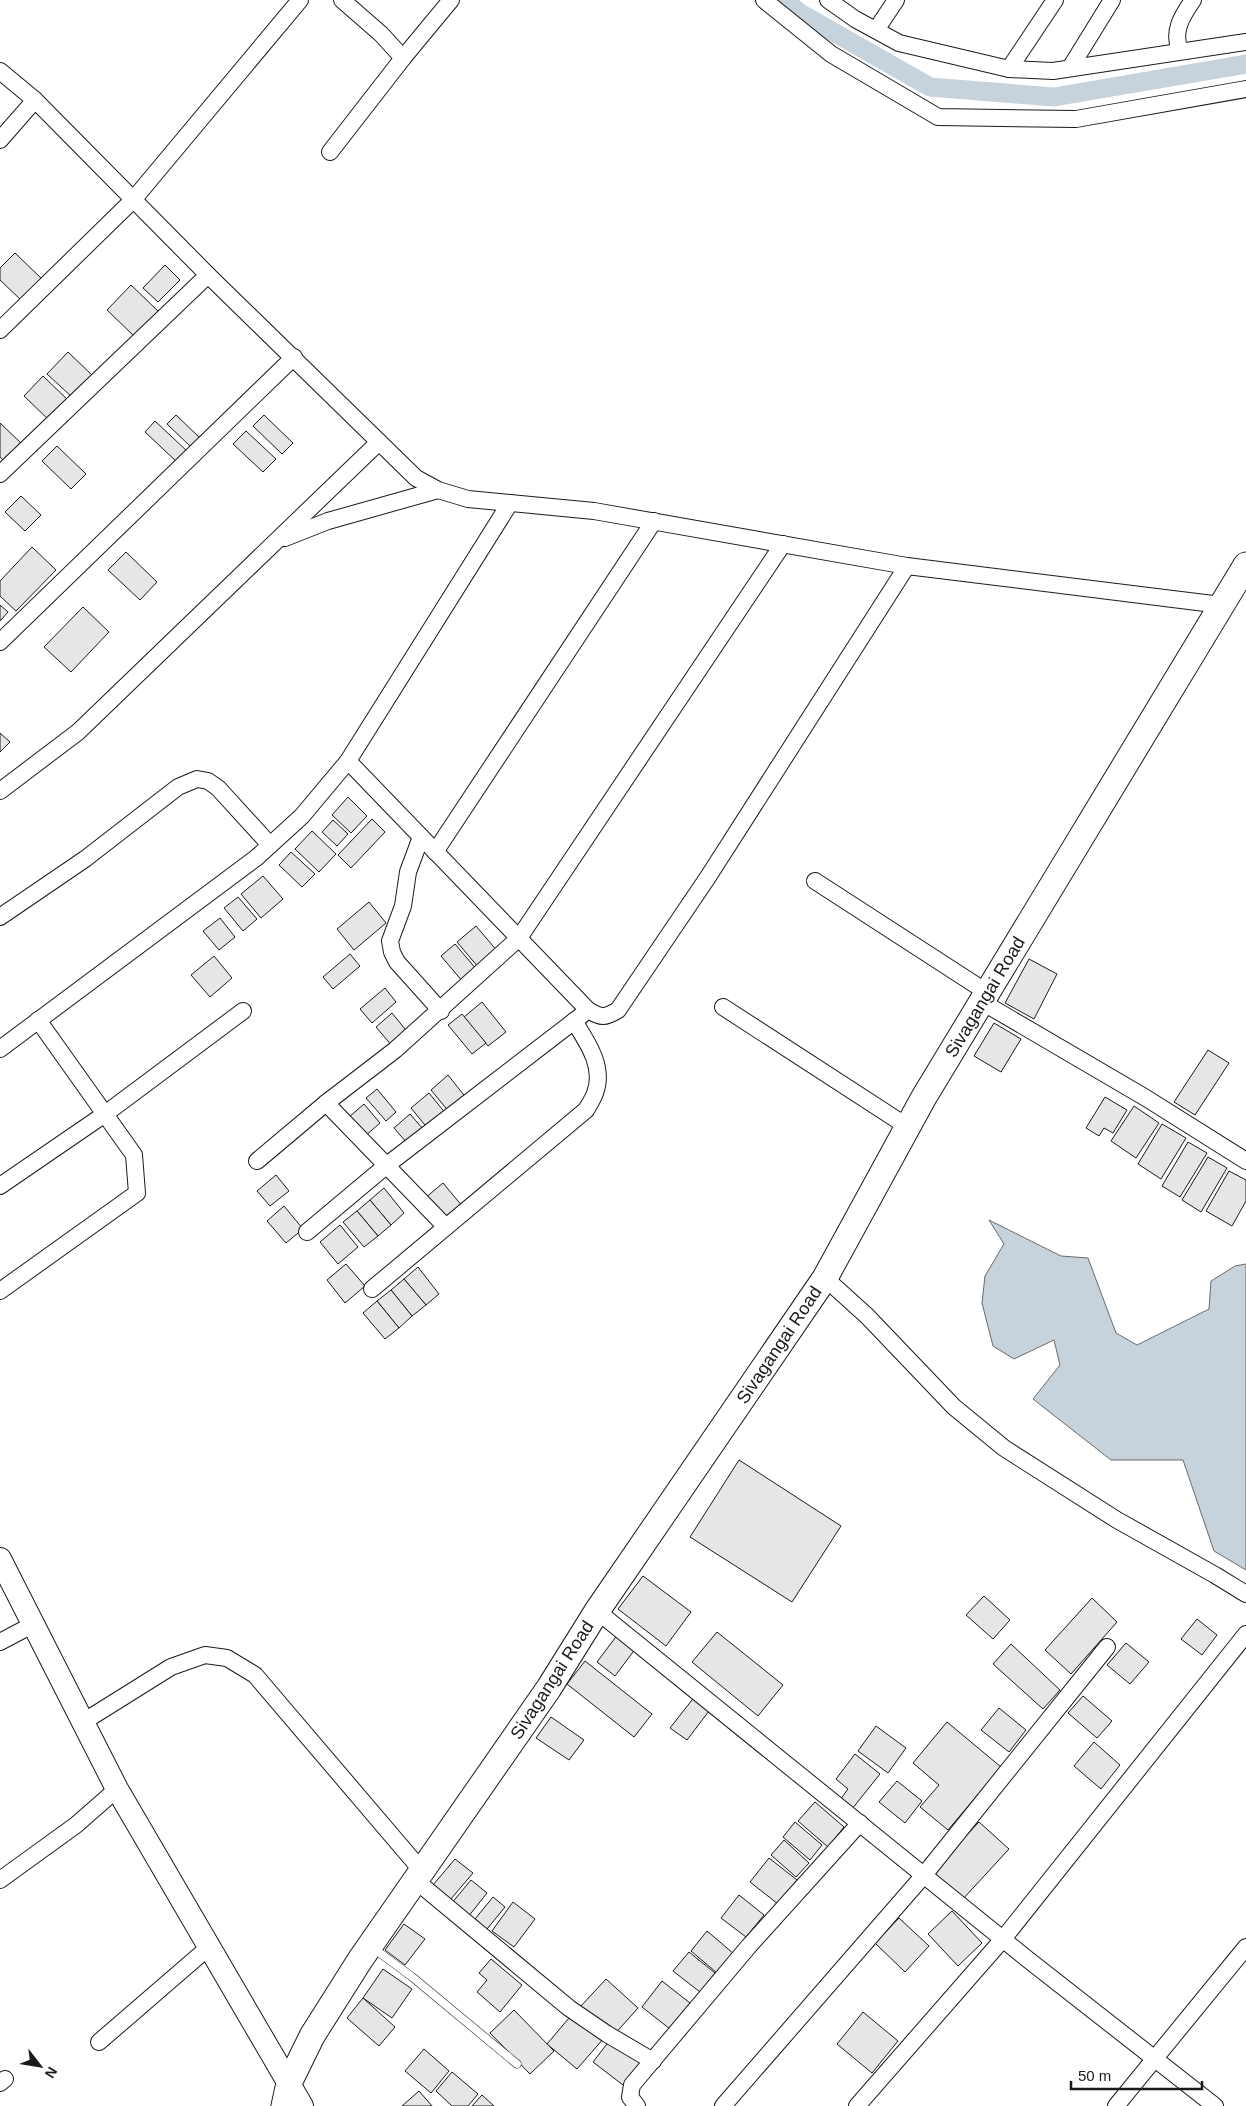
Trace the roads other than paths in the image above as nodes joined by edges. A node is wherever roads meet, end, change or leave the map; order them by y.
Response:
1 (300, 0) edge
2 (342, 0) edge
3 (451, 0) edge
4 (764, 0) edge
5 (828, 0) edge
6 (896, 0) edge
7 (1055, 0) edge
8 (1112, 0) edge
9 (1193, 0) edge
10 (876, 30) junction
11 (1246, 42) edge
12 (1180, 51) junction
13 (403, 58) junction
14 (1070, 68) junction
15 (1009, 69) junction
16 (0, 71) edge
17 (1246, 89) edge
18 (35, 100) junction
19 (0, 140) edge
20 (330, 152) dead end
21 (134, 200) junction
22 (208, 275) junction
23 (0, 330) edge
24 (294, 357) junction
25 (379, 442) junction
26 (0, 474) edge
27 (438, 490) junction
28 (510, 503) junction
29 (654, 521) junction
30 (278, 540) junction
31 (784, 544) junction
32 (1246, 565) edge
33 (908, 566) junction
34 (1221, 605) junction
35 (0, 642) edge
36 (348, 761) junction
37 (0, 792) edge
38 (421, 837) junction
39 (270, 845) junction
40 (435, 852) junction
41 (816, 881) dead end
42 (0, 917) edge
43 (519, 938) junction
44 (985, 998) junction
45 (724, 1007) dead end
46 (588, 1010) junction
47 (243, 1011) dead end
48 (441, 1011) junction
49 (38, 1020) junction
50 (574, 1021) junction
51 (0, 1049) edge
52 (326, 1103) junction
53 (105, 1114) junction
54 (908, 1127) junction
55 (257, 1161) dead end
56 (1246, 1161) edge
57 (387, 1165) junction
58 (0, 1186) edge
59 (446, 1227) junction
60 (307, 1232) dead end
61 (825, 1278) junction
62 (372, 1289) dead end
63 (0, 1291) edge
64 (0, 1559) edge
65 (1246, 1594) edge
66 (597, 1611) junction
67 (34, 1624) junction
68 (1246, 1634) edge
69 (0, 1642) edge
70 (1107, 1646) dead end
71 (84, 1722) junction
72 (117, 1789) junction
73 (860, 1823) junction
74 (924, 1875) junction
75 (418, 1876) junction
76 (0, 1880) edge
77 (1003, 1939) junction
78 (370, 1946) junction
79 (209, 1947) junction
80 (1246, 1947) edge
81 (99, 2042) dead end
82 (1156, 2059) junction
83 (653, 2061) junction
84 (517, 2064) dead end
85 (287, 2095) edge
86 (302, 2106) edge
87 (637, 2106) edge
88 (723, 2106) edge
89 (857, 2106) edge
90 (1116, 2106) edge
91 (1215, 2106) edge

1 - 21 street
2 - 13 street
3 - 13 street
4 - 17 street
5 - 10 street
6 - 10 street
7 - 15 street
8 - 14 street
9 - 12 street
10 - 15 street
11 - 12 street
12 - 14 street
13 - 20 street
14 - 15 street
16 - 18 street
18 - 19 street
18 - 21 street
21 - 22 street
21 - 23 street
22 - 24 street
22 - 26 street
24 - 25 street
24 - 35 street
25 - 27 street
25 - 30 street
27 - 28 street
27 - 30 street
28 - 29 street
28 - 36 street
29 - 31 street
29 - 40 street
30 - 37 street
31 - 33 street
31 - 43 street
32 - 34 main road, Sivagangai Road
33 - 34 street
33 - 46 street
34 - 44 main road, Sivagangai Road
36 - 38 street
36 - 39 street
38 - 40 street
38 - 48 street
39 - 42 street
39 - 49 street
40 - 43 street
41 - 44 street
43 - 46 street
43 - 48 street
44 - 54 main road, Sivagangai Road
44 - 56 street
45 - 54 street
46 - 50 street
47 - 53 street
48 - 52 street
49 - 51 street
49 - 53 street
50 - 57 street
50 - 59 street
52 - 55 street
52 - 57 street
53 - 58 street
53 - 63 street
54 - 61 main road, Sivagangai Road
57 - 59 street
57 - 60 street
59 - 62 street
61 - 65 street
61 - 66 main road, Sivagangai Road
64 - 67 street
66 - 73 street
66 - 75 main road, Sivagangai Road
67 - 69 street
67 - 71 street
68 - 77 street
70 - 74 street
71 - 72 street
71 - 75 street
72 - 76 street
72 - 79 street
73 - 74 street
73 - 83 street
74 - 77 street
74 - 88 street
75 - 78 main road, Sivagangai Road
75 - 83 street
77 - 82 street
77 - 89 street
78 - 84 lane
78 - 85 main road, Sivagangai Road
79 - 81 street
79 - 85 street
80 - 82 street
82 - 90 street
82 - 91 street
83 - 87 street
85 - 86 street

